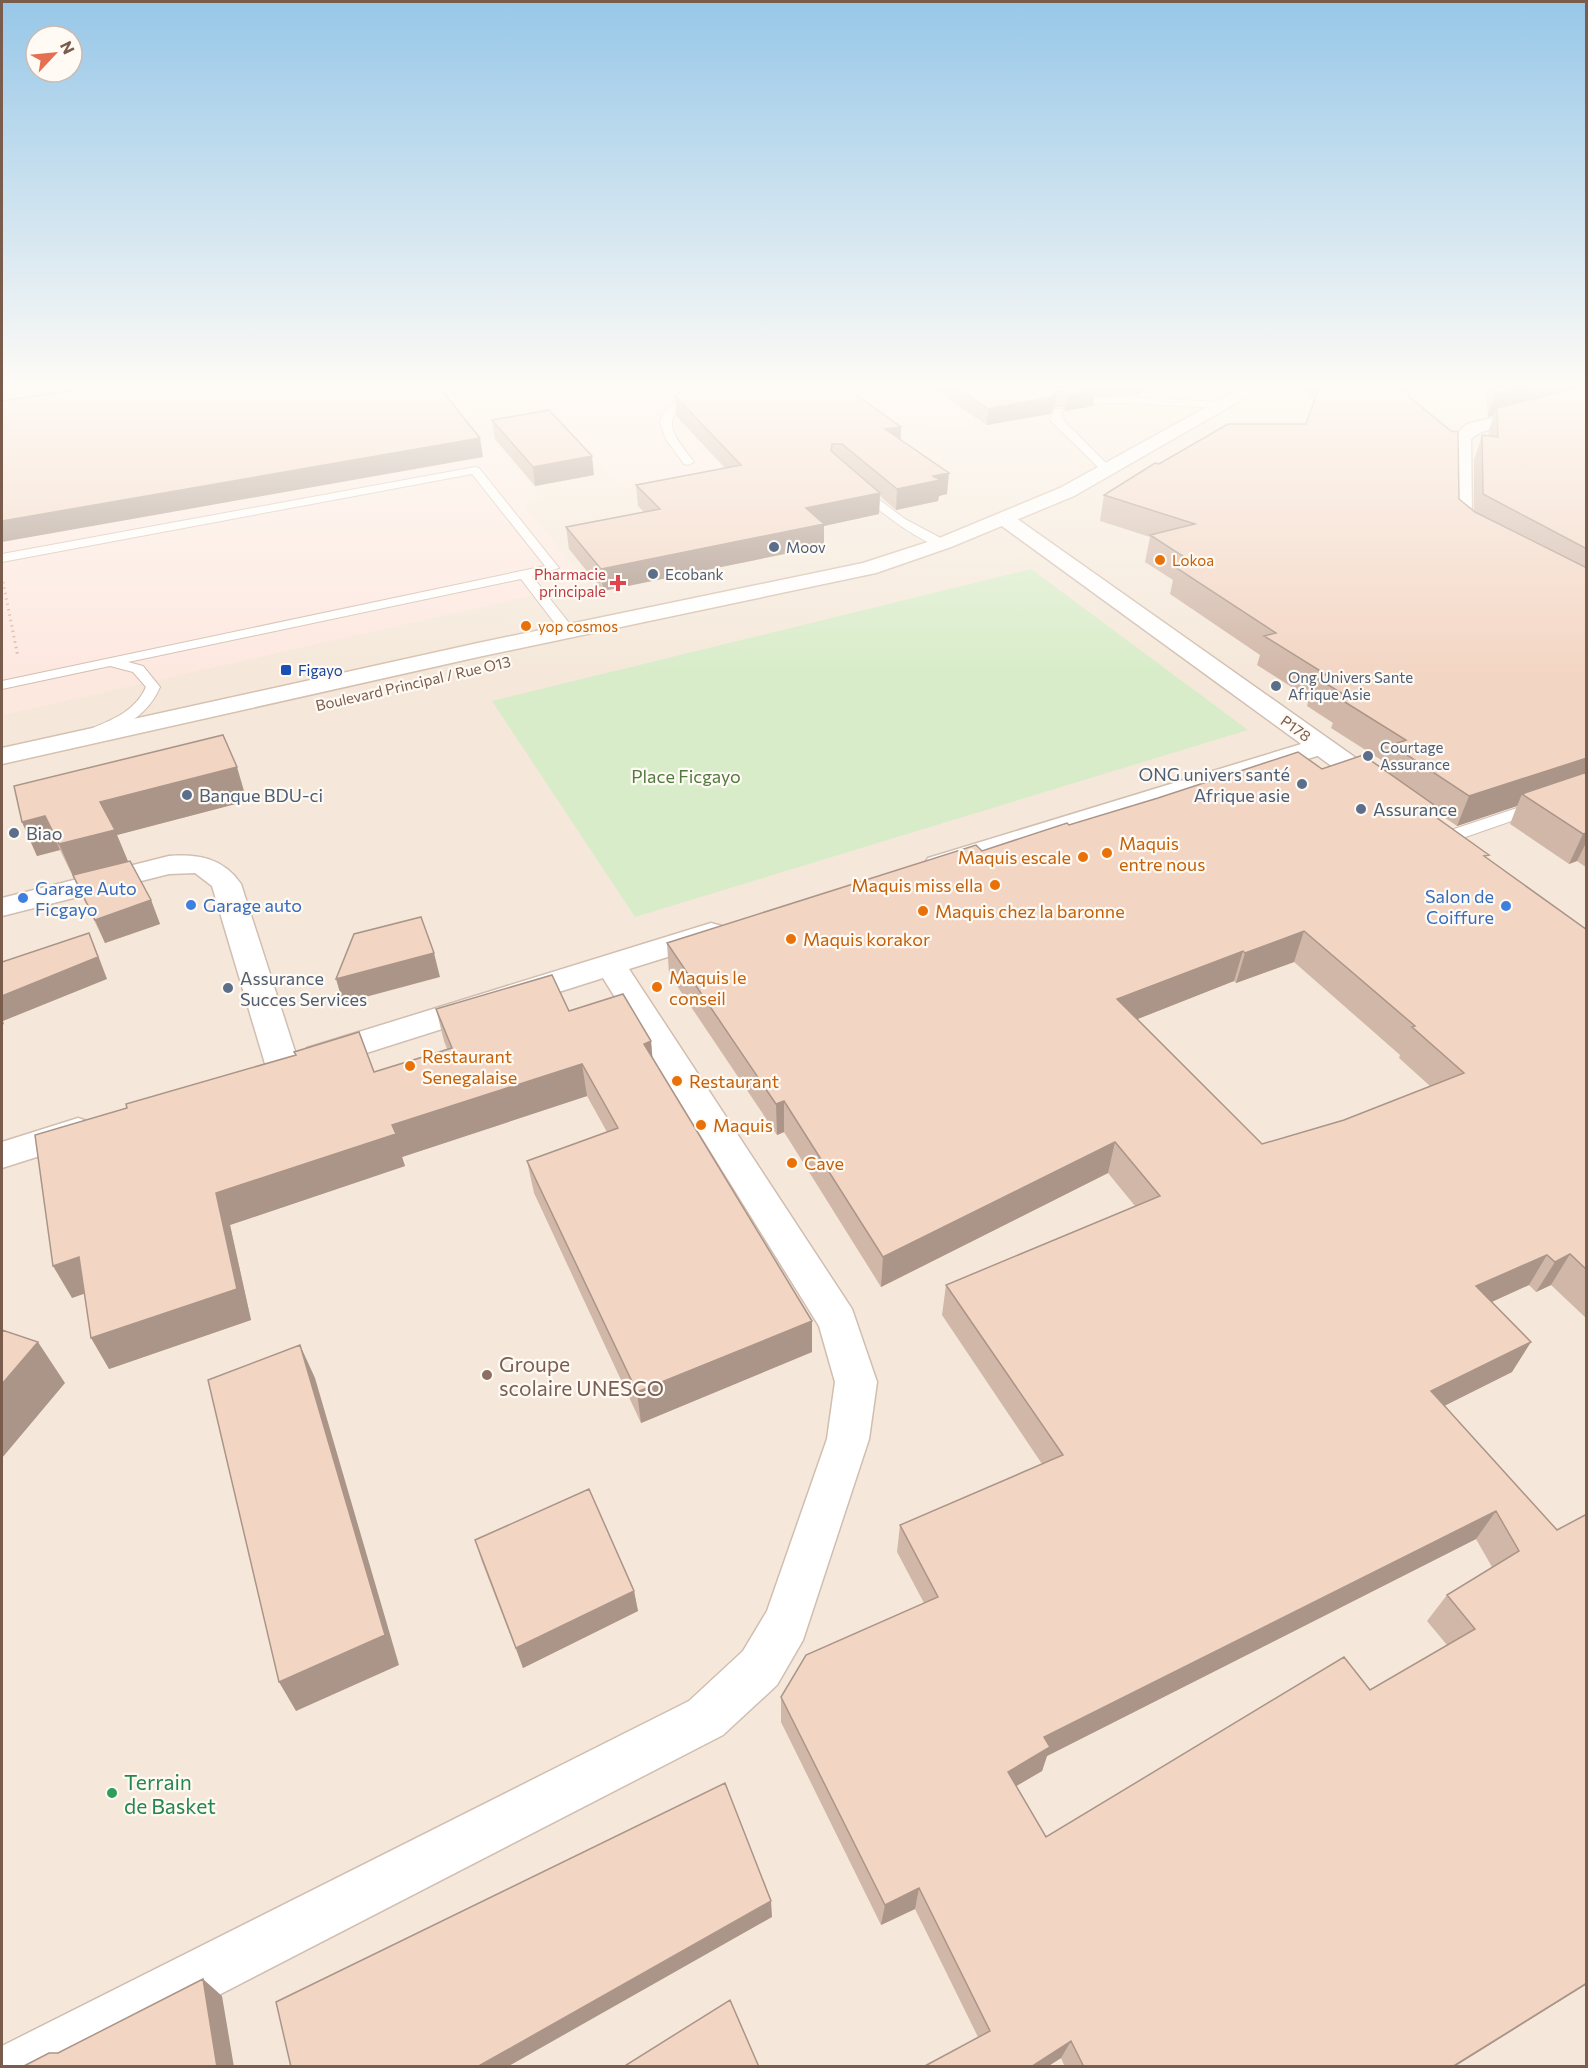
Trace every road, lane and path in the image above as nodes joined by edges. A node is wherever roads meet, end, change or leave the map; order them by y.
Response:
1 (853, 483) edge
2 (402, 484) edge
3 (486, 484) edge
4 (1082, 484) edge
5 (1462, 484) edge
6 (1006, 520) junction
7 (1492, 542) edge
8 (944, 543) junction
9 (2, 558) edge
10 (2, 572) edge
11 (525, 574) junction
12 (823, 578) junction
13 (568, 631) junction
14 (109, 662) junction
15 (23, 680) junction
16 (2, 685) edge
17 (83, 737) junction
18 (1321, 746) junction
19 (2, 756) edge
20 (2, 779) edge
21 (1587, 790) edge
22 (1403, 804) edge
23 (1439, 830) joint
24 (1476, 856) edge
25 (908, 873) edge
26 (2, 907) edge
27 (736, 926) edge
28 (610, 964) junction
29 (103, 1123) edge
30 (2, 1155) edge
31 (22, 2067) edge

1 - 8 lane
2 - 9 lane
3 - 11 lane
4 - 6 street, Boulevard Principal / Rue O13
5 - 7 street
6 - 8 street, Boulevard Principal / Rue O13
6 - 18 street, P178
8 - 12 street, Boulevard Principal / Rue O13
10 - 15 path
11 - 13 lane
11 - 14 lane
12 - 13 street, Boulevard Principal / Rue O13
12 - 20 street, Boulevard Principal / Rue O13
13 - 17 street, Boulevard Principal / Rue O13
14 - 15 lane
14 - 17 lane
15 - 16 lane
17 - 19 street, Boulevard Principal / Rue O13
18 - 22 street, P178
18 - 25 street
21 - 23 lane
23 - 24 street
26 - 28 street
27 - 28 street
28 - 31 street
29 - 30 street

